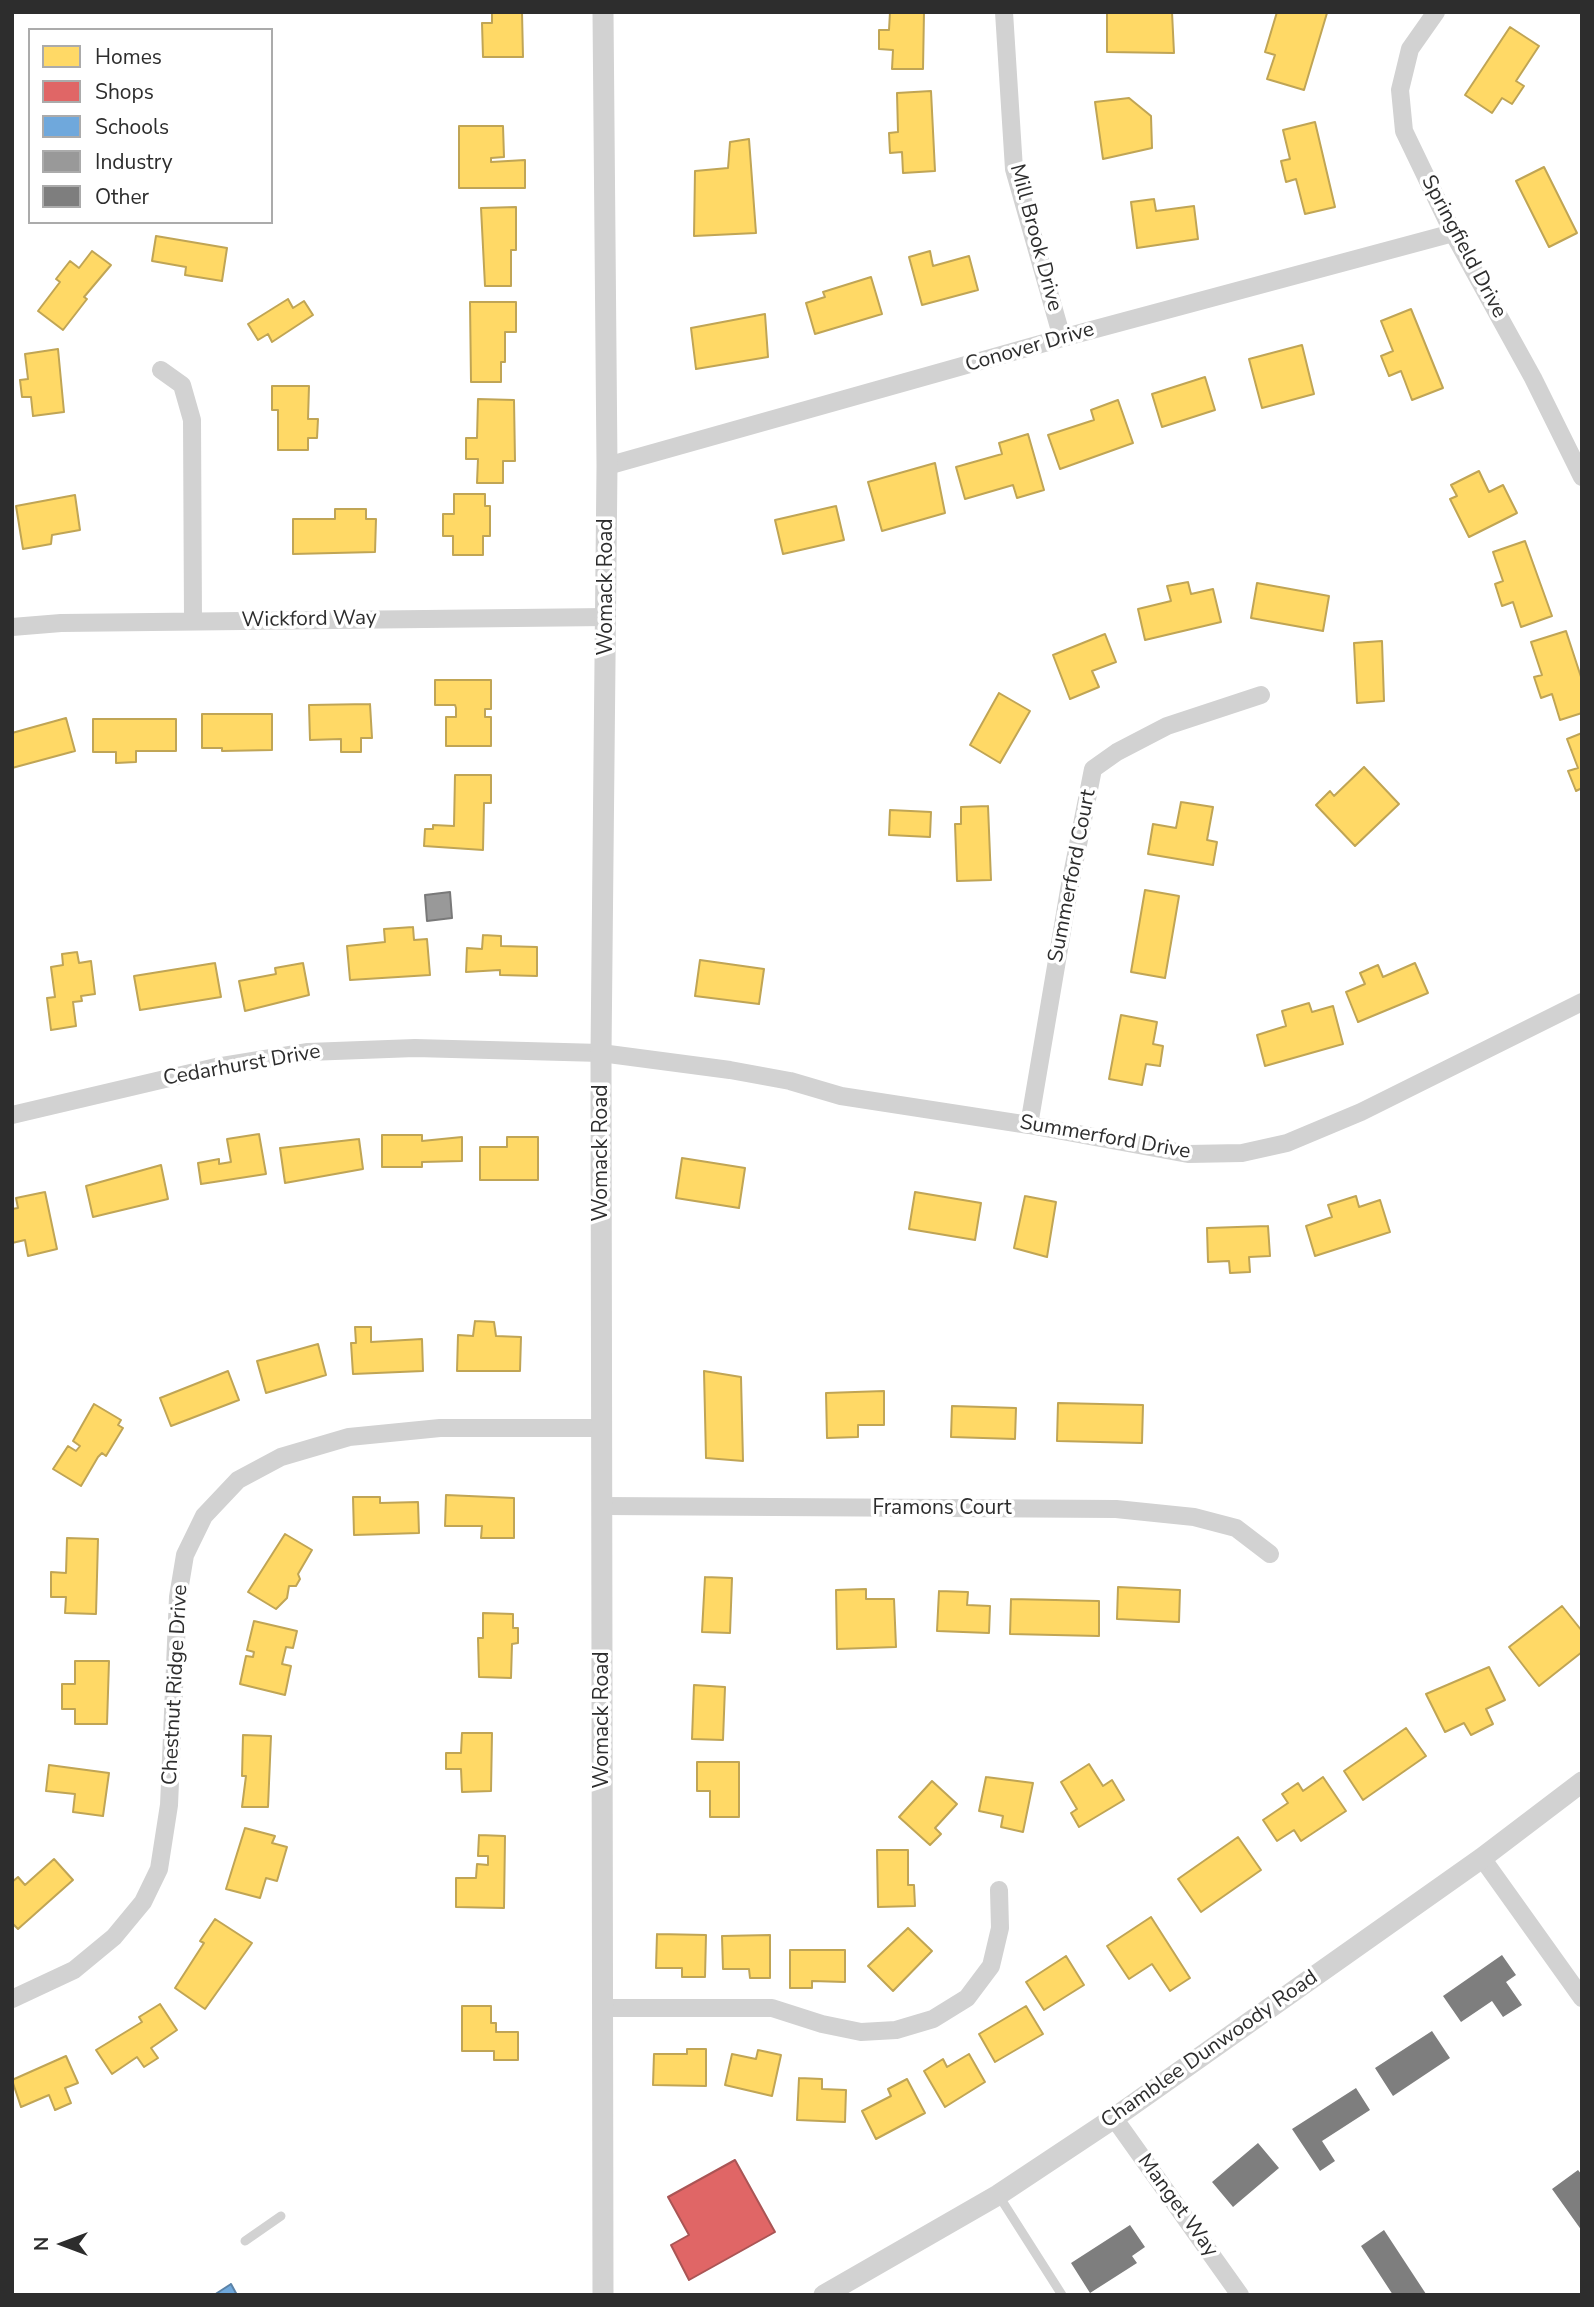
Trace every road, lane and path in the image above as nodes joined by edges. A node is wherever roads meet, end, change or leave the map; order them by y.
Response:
1 (603, 12) edge
2 (1004, 12) edge
3 (1436, 12) edge
4 (1453, 233) junction
5 (1062, 338) junction
6 (161, 370) dead end
7 (607, 466) junction
8 (1582, 477) edge
9 (607, 618) junction
10 (193, 621) junction
11 (12, 627) edge
12 (1261, 695) dead end
13 (1582, 1002) edge
14 (601, 1053) junction
15 (12, 1115) edge
16 (1029, 1125) junction
17 (603, 1428) junction
18 (603, 1506) junction
19 (1270, 1554) dead end
20 (1582, 1782) edge
21 (1482, 1858) junction
22 (999, 1890) dead end
23 (1582, 1998) edge
24 (12, 1999) edge
25 (604, 2008) junction
26 (1114, 2118) junction
27 (998, 2195) junction
28 (281, 2216) dead end
29 (245, 2241) dead end
30 (603, 2295) edge
31 (824, 2295) edge
32 (1062, 2295) edge
33 (1240, 2295) edge

1 - 7 street, Womack Road
2 - 5 street, Mill Brook Drive
3 - 4 street, Springfield Drive
4 - 5 street, Conover Drive
4 - 8 street, Springfield Drive
5 - 7 street, Conover Drive
6 - 10 street
7 - 9 street, Womack Road
9 - 10 street, Wickford Way
9 - 14 street, Womack Road
10 - 11 street, Wickford Way
12 - 16 street, Summerford Court
13 - 16 street, Summerford Drive
14 - 15 street, Cedarhurst Drive
14 - 16 street, Summerford Drive
14 - 17 street, Womack Road
17 - 18 street, Womack Road
17 - 24 street, Chestnut Ridge Drive
18 - 19 street, Framons Court
18 - 25 street, Womack Road
20 - 21 street, Chamblee Dunwoody Road
21 - 23 street
21 - 26 street, Chamblee Dunwoody Road
22 - 25 street
25 - 30 street, Womack Road
26 - 27 street, Chamblee Dunwoody Road
26 - 33 street, Manget Way
27 - 31 street, Chamblee Dunwoody Road
27 - 32 lane
28 - 29 lane

